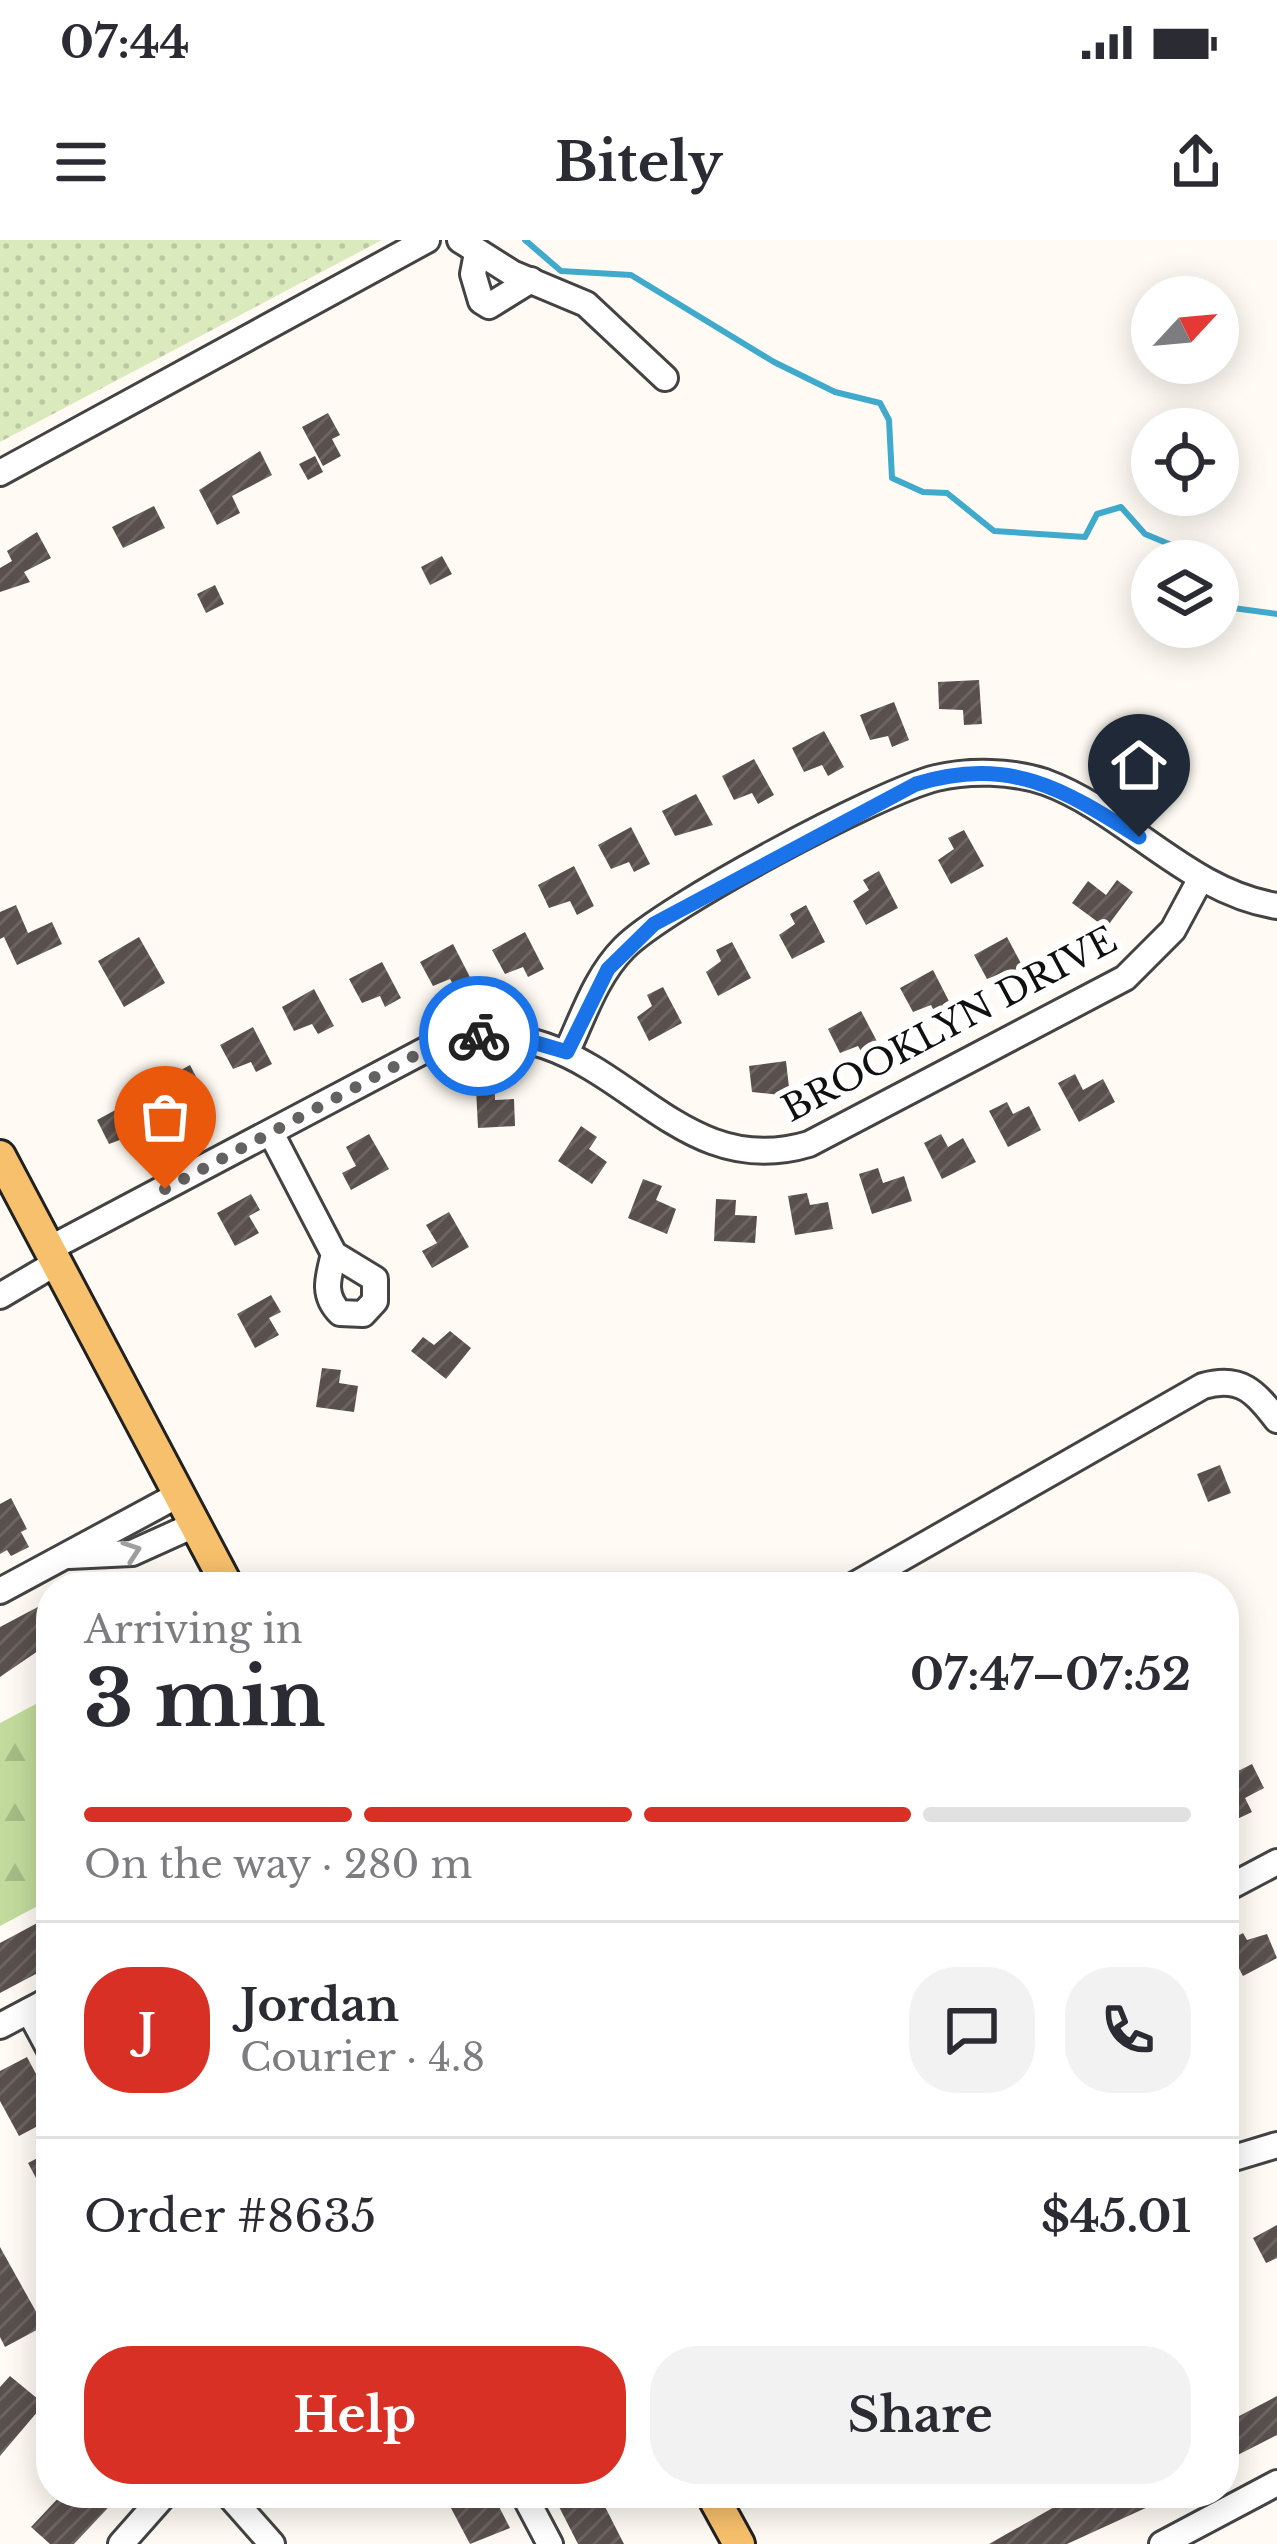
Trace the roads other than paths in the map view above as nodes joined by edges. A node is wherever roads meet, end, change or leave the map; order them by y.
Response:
1 (427, 240) edge
2 (468, 246) edge
3 (530, 280) junction
4 (664, 378) dead end
5 (0, 473) edge
6 (1202, 878) junction
7 (1277, 906) edge
8 (567, 1052) junction
9 (271, 1133) junction
10 (0, 1156) edge
11 (334, 1254) dead end
12 (52, 1256) junction
13 (0, 1296) edge
14 (1277, 1420) edge
15 (178, 1495) junction
16 (194, 1525) junction
17 (67, 1556) junction
18 (36, 1572) edge
19 (36, 1572) edge
20 (220, 1572) edge
21 (877, 1572) edge
22 (0, 1591) edge
23 (1277, 1862) edge
24 (1239, 1882) edge
25 (36, 2007) edge
26 (0, 2026) edge
27 (1277, 2145) edge
28 (1239, 2156) edge
29 (1277, 2483) edge
30 (1239, 2503) edge
31 (153, 2508) edge
32 (240, 2508) edge
33 (531, 2508) edge
34 (719, 2508) edge
35 (1230, 2508) edge
36 (121, 2544) edge
37 (272, 2544) edge
38 (550, 2544) edge
39 (739, 2544) edge
40 (1162, 2544) edge

1 - 5 street
2 - 3 street
2 - 3 street
3 - 4 street
6 - 7 street
6 - 8 street, BROOKLYN DRIVE
6 - 8 street
8 - 9 street, BROOKLYN DRIVE
9 - 11 street
9 - 12 street, BROOKLYN DRIVE
10 - 12 main road
12 - 13 street, BROOKLYN DRIVE
12 - 15 main road
14 - 21 street
15 - 16 main road
15 - 17 street
17 -> 16 street
16 - 20 main road
17 - 18 street
19 - 22 street
23 - 24 street
25 - 26 street
27 - 28 street
29 - 30 street
31 - 36 street
32 - 37 street
33 - 38 street
34 - 39 main road
35 - 40 street

